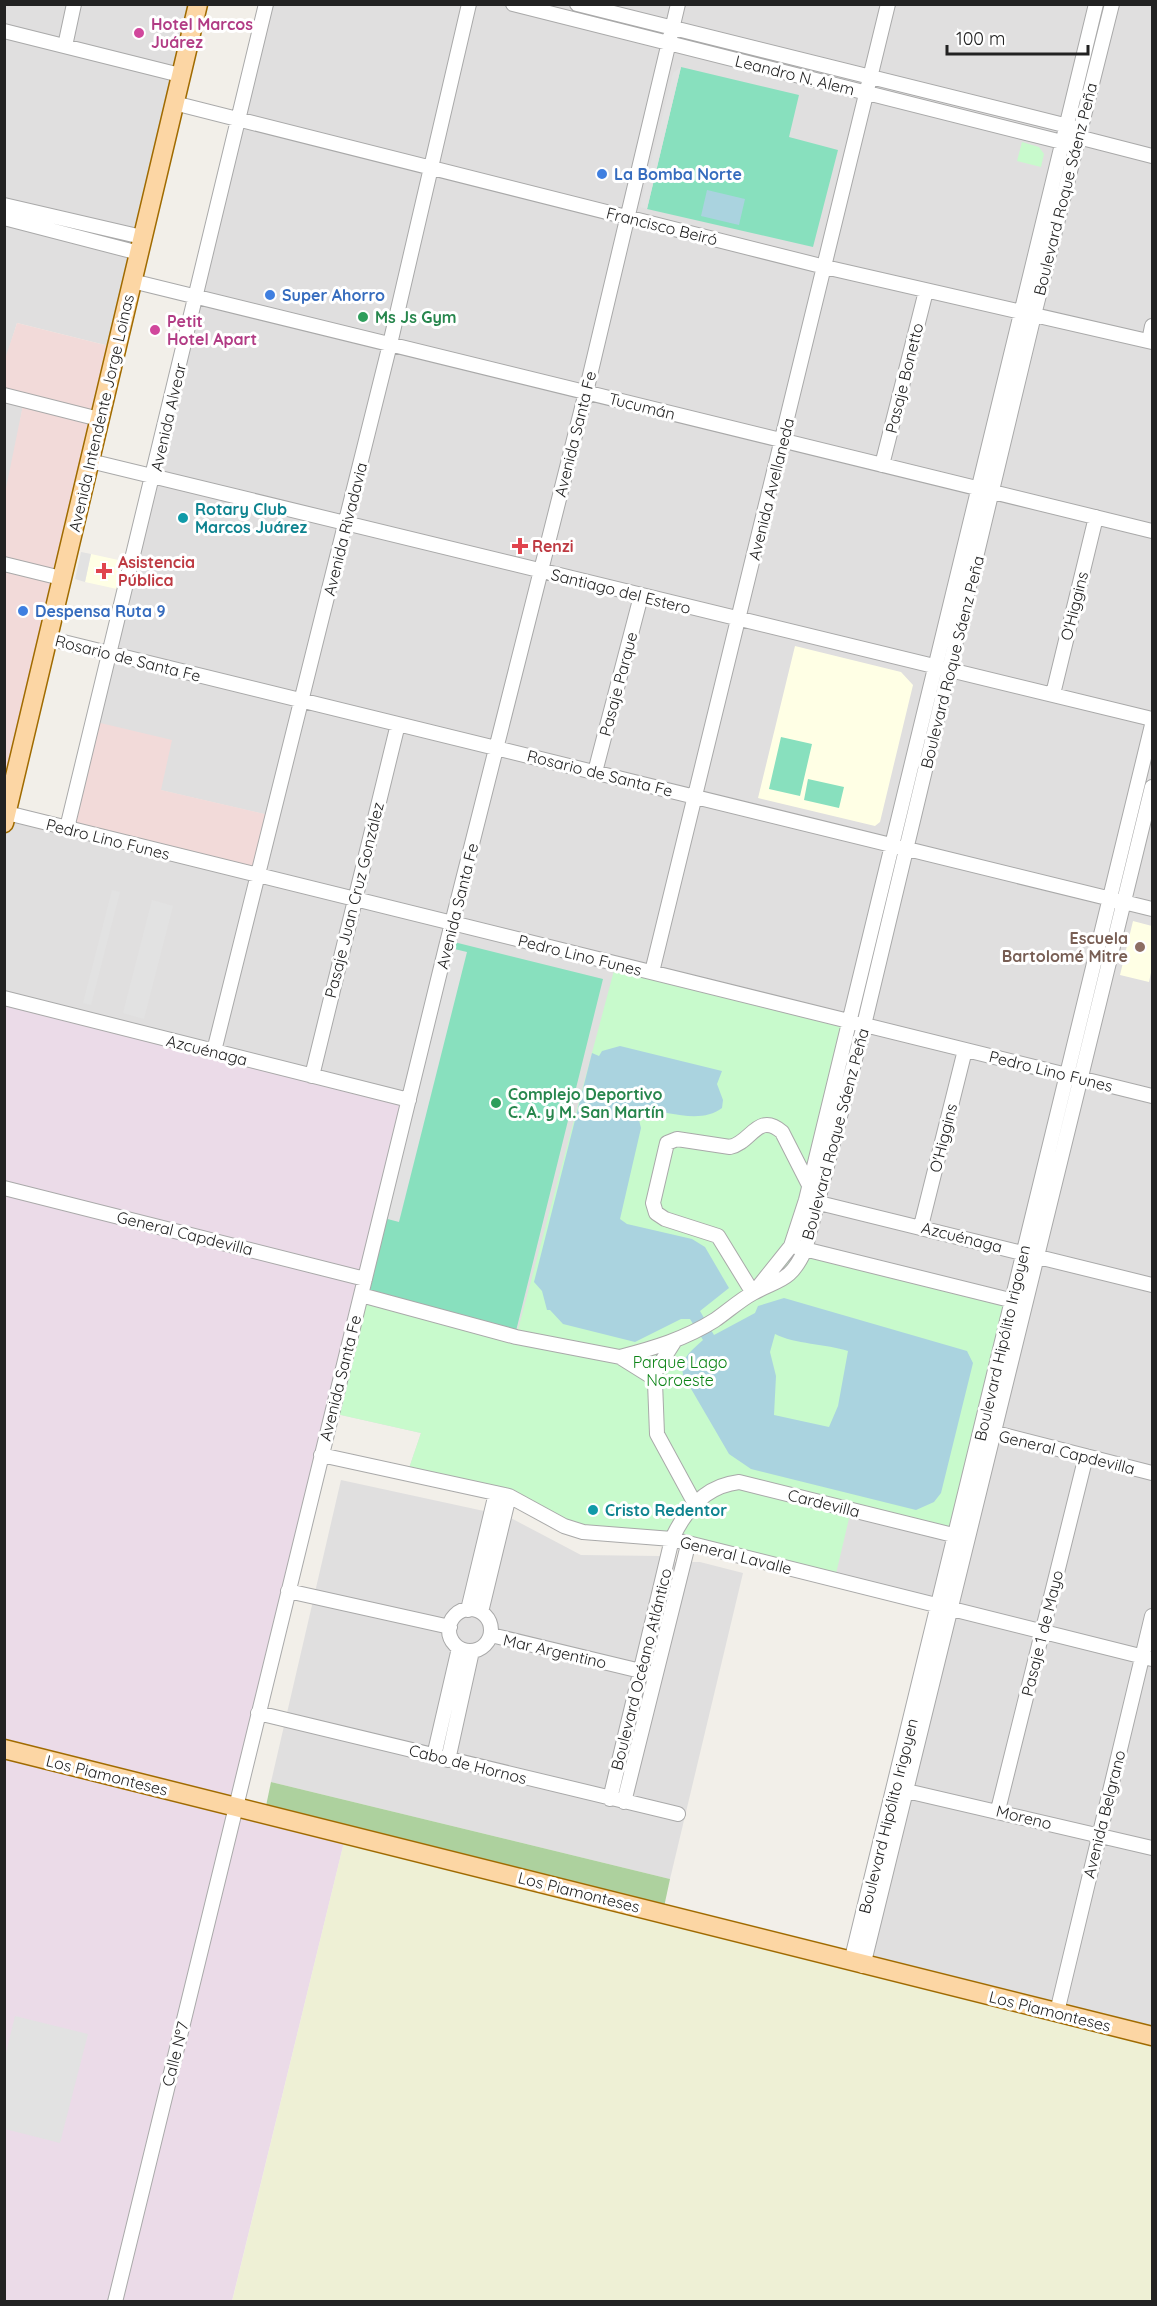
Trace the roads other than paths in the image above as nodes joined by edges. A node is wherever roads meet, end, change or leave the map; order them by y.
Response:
1 (74, 4) edge
2 (198, 4) edge
3 (266, 4) edge
4 (469, 4) edge
5 (513, 4) edge
6 (577, 4) edge
7 (678, 4) edge
8 (888, 4) edge
9 (1096, 4) edge
10 (1112, 4) edge
11 (672, 27) junction
12 (4, 31) edge
13 (668, 43) junction
14 (64, 46) junction
15 (180, 75) junction
16 (871, 76) junction
17 (867, 93) junction
18 (174, 103) junction
19 (237, 120) junction
20 (1065, 125) junction
21 (1078, 137) junction
22 (1061, 142) junction
23 (1152, 156) edge
24 (431, 167) junction
25 (4, 205) edge
26 (628, 217) junction
27 (4, 218) edge
28 (141, 245) junction
29 (825, 267) junction
30 (132, 281) junction
31 (926, 291) junction
32 (196, 296) junction
33 (1028, 313) junction
34 (1152, 326) edge
35 (1151, 342) edge
36 (390, 344) junction
37 (586, 392) junction
38 (4, 395) edge
39 (99, 419) junction
40 (782, 440) junction
41 (90, 460) junction
42 (882, 465) junction
43 (154, 477) junction
44 (978, 489) junction
45 (993, 492) junction
46 (1096, 518) junction
47 (346, 522) junction
48 (1152, 531) edge
49 (4, 564) edge
50 (540, 571) junction
51 (61, 578) junction
52 (641, 596) junction
53 (739, 619) junction
54 (47, 638) junction
55 (109, 653) junction
56 (935, 666) junction
57 (950, 670) junction
58 (1053, 694) junction
59 (302, 700) junction
60 (1152, 719) edge
61 (398, 724) junction
62 (1152, 724) edge
63 (496, 748) junction
64 (595, 772) junction
65 (1152, 787) edge
66 (694, 796) junction
67 (6, 818) edge
68 (67, 828) junction
69 (892, 845) junction
70 (906, 848) junction
71 (257, 876) junction
72 (1110, 898) junction
73 (354, 899) junction
74 (1124, 902) junction
75 (1152, 909) edge
76 (452, 924) junction
77 (652, 972) junction
78 (4, 998) edge
79 (848, 1021) junction
80 (864, 1025) junction
81 (965, 1050) junction
82 (214, 1051) junction
83 (1066, 1075) junction
84 (312, 1076) junction
85 (1081, 1079) junction
86 (1152, 1096) edge
87 (409, 1100) junction
88 (4, 1188) edge
89 (812, 1197) junction
90 (921, 1227) junction
91 (798, 1248) junction
92 (1030, 1253) junction
93 (365, 1278) junction
94 (1152, 1285) edge
95 (753, 1293) junction
96 (361, 1295) junction
97 (1014, 1300) junction
98 (674, 1342) junction
99 (620, 1357) junction
100 (652, 1377) junction
101 (988, 1432) junction
102 (321, 1455) junction
103 (1086, 1456) junction
104 (1152, 1473) edge
105 (502, 1495) junction
106 (694, 1502) junction
107 (957, 1536) junction
108 (672, 1539) junction
109 (688, 1545) junction
110 (288, 1591) junction
111 (944, 1608) junction
112 (475, 1611) junction
113 (1152, 1616) edge
114 (450, 1627) junction
115 (1043, 1633) junction
116 (491, 1635) junction
117 (465, 1650) junction
118 (1147, 1658) edge
119 (648, 1673) junction
120 (258, 1713) junction
121 (4, 1749) edge
122 (441, 1758) junction
123 (899, 1789) junction
124 (617, 1800) junction
125 (235, 1807) junction
126 (998, 1810) junction
127 (678, 1814) dead end
128 (1098, 1835) junction
129 (1152, 1848) edge
130 (857, 1964) junction
131 (1057, 2012) junction
132 (1152, 2036) edge
133 (115, 2301) edge

1 - 14 street
2 - 15 main road, Avenida Intendente Jorge Loinas
3 - 19 street, Avenida Alvear
4 - 24 street, Avenida Rivadavia
5 - 13 street, Leandro N. Alem
6 - 11 street, Leandro N. Alem
7 - 11 street, Avenida Santa Fe
8 - 16 street, Avenida Avellaneda
9 - 20 street, Boulevard Roque Sáenz Peña
10 - 21 street, Boulevard Roque Sáenz Peña
11 - 13 street, Avenida Santa Fe
11 - 16 street, Leandro N. Alem
12 - 14 street
13 - 17 street, Leandro N. Alem
13 - 26 street, Avenida Santa Fe
14 - 15 street
15 - 18 main road, Avenida Intendente Jorge Loinas
16 - 17 street, Avenida Avellaneda
16 - 20 street, Leandro N. Alem
17 - 22 street, Leandro N. Alem
17 - 29 street, Avenida Avellaneda
18 - 19 street, Francisco Beiró
18 - 28 main road, Avenida Intendente Jorge Loinas
19 - 24 street, Francisco Beiró
19 - 32 street, Avenida Alvear
20 - 21 street, Leandro N. Alem
20 - 22 street, Boulevard Roque Sáenz Peña
21 - 22 street, Leandro N. Alem
21 - 23 street, Leandro N. Alem
21 - 33 street, Boulevard Roque Sáenz Peña
22 - 33 street, Boulevard Roque Sáenz Peña
24 - 26 street, Francisco Beiró
24 - 36 street, Avenida Rivadavia
25 - 28 street
26 - 29 street, Francisco Beiró
26 - 37 street, Avenida Santa Fe
27 - 28 street
28 - 30 main road, Avenida Intendente Jorge Loinas
29 - 31 street, Francisco Beiró
29 - 40 street, Avenida Avellaneda
30 - 32 street, Tucumán
30 - 39 main road, Avenida Intendente Jorge Loinas
31 - 33 street, Francisco Beiró
31 - 42 street, Pasaje Bonetto
32 - 36 street, Tucumán
32 - 43 street, Avenida Alvear
33 - 35 street, Francisco Beiró
33 - 44 street, Boulevard Roque Sáenz Peña
33 - 45 street, Boulevard Roque Sáenz Peña
34 - 35 street
36 - 37 street, Tucumán
36 - 47 street, Avenida Rivadavia
37 - 40 street, Tucumán
37 - 50 street, Avenida Santa Fe
38 - 39 street
39 - 41 main road, Avenida Intendente Jorge Loinas
40 - 42 street, Tucumán
40 - 53 street, Avenida Avellaneda
41 - 43 street, Santiago del Estero
41 - 51 main road, Avenida Intendente Jorge Loinas
42 - 44 street, Tucumán
43 - 47 street, Santiago del Estero
43 - 55 street, Avenida Alvear
44 - 45 street, Tucumán
44 - 56 street, Boulevard Roque Sáenz Peña
45 - 46 street, Tucumán
45 - 57 street, Boulevard Roque Sáenz Peña
46 - 48 street, Tucumán
46 - 58 street, O'Higgins
47 - 50 street, Santiago del Estero
47 - 59 street, Avenida Rivadavia
49 - 51 street
50 - 52 street, Santiago del Estero
50 - 63 street, Avenida Santa Fe
51 - 54 main road, Avenida Intendente Jorge Loinas
52 - 53 street, Santiago del Estero
52 - 64 street, Pasaje Parque
53 - 56 street, Santiago del Estero
53 - 66 street, Avenida Avellaneda
54 - 55 street, Rosario de Santa Fe
54 - 67 main road, Avenida Intendente Jorge Loinas
55 - 59 street, Rosario de Santa Fe
55 - 68 street, Avenida Alvear
56 - 57 street, Santiago del Estero
56 - 69 street, Boulevard Roque Sáenz Peña
57 - 58 street, Santiago del Estero
57 - 70 street, Boulevard Roque Sáenz Peña
58 - 60 street, Santiago del Estero
59 - 61 street, Rosario de Santa Fe
59 - 71 street, Avenida Rivadavia
61 - 63 street, Rosario de Santa Fe
61 - 73 street, Pasaje Juan Cruz González
62 - 72 street, Boulevard Hipólito Irigoyen
63 - 64 street, Rosario de Santa Fe
63 - 76 street, Avenida Santa Fe
64 - 66 street, Rosario de Santa Fe
65 - 74 street, Boulevard Hipólito Irigoyen
66 - 69 street, Rosario de Santa Fe
66 - 77 street, Avenida Avellaneda
67 - 68 street, Pedro Lino Funes
68 - 71 street, Pedro Lino Funes
69 - 70 street, Rosario de Santa Fe
69 - 79 street, Boulevard Roque Sáenz Peña
70 - 72 street, Rosario de Santa Fe
70 - 80 street, Boulevard Roque Sáenz Peña
71 - 73 street, Pedro Lino Funes
71 - 82 street, Avenida Rivadavia
72 - 74 street, Rosario de Santa Fe
72 - 83 street, Boulevard Hipólito Irigoyen
73 - 76 street, Pedro Lino Funes
73 - 84 street, Pasaje Juan Cruz González
74 - 75 street, Rosario de Santa Fe
74 - 85 street, Boulevard Hipólito Irigoyen
76 - 77 street, Pedro Lino Funes
76 - 87 street, Avenida Santa Fe
77 - 79 street, Pedro Lino Funes
78 - 82 street, Azcuénaga
79 - 80 street, Pedro Lino Funes
79 - 89 street, Boulevard Roque Sáenz Peña
80 - 81 street, Pedro Lino Funes
80 - 89 street, Boulevard Roque Sáenz Peña
81 - 83 street, Pedro Lino Funes
81 - 90 street, O'Higgins
82 - 84 street, Azcuénaga
83 - 85 street, Pedro Lino Funes
83 - 92 street, Boulevard Hipólito Irigoyen
84 - 87 street, Azcuénaga
85 - 86 street, Pedro Lino Funes
85 - 92 street, Boulevard Hipólito Irigoyen
87 - 93 street, Avenida Santa Fe
88 - 93 street, General Capdevilla
89 - 90 street, Azcuénaga
89 - 91 street, Boulevard Roque Sáenz Peña
89 - 95 street
90 - 92 street, Azcuénaga
91 - 95 street, Boulevard Roque Sáenz Peña
91 - 97 street
92 - 94 street, Azcuénaga
92 - 97 street, Boulevard Hipólito Irigoyen
92 - 101 street, Boulevard Hipólito Irigoyen
93 - 96 street, Avenida Santa Fe
95 - 98 street, Boulevard Roque Sáenz Peña
96 - 99 street
96 - 102 street, Avenida Santa Fe
97 - 101 street, Boulevard Hipólito Irigoyen
98 - 99 street, Boulevard Roque Sáenz Peña
98 - 100 street
99 - 100 street
100 - 106 street
101 - 103 street, General Capdevilla
101 - 107 street, Boulevard Hipólito Irigoyen
101 - 111 street, Boulevard Hipólito Irigoyen
102 - 105 street, General Lavalle
102 - 110 street, Avenida Santa Fe
103 - 104 street, General Capdevilla
103 - 115 street, Pasaje 1 de Mayo
105 - 108 street, General Lavalle
105 - 112 street
106 - 107 street, Cardevilla
106 - 108 street, Boulevard Océano Atlántico
107 - 111 street, Boulevard Hipólito Irigoyen
108 - 109 street, General Lavalle
108 - 119 street, Boulevard Océano Atlántico
109 - 111 street, General Lavalle
109 - 119 street, Boulevard Océano Atlántico
110 - 114 street
110 - 120 street, Avenida Santa Fe
111 - 115 street, General Lavalle
111 - 123 street, Boulevard Hipólito Irigoyen
112 - 114 street
112 - 116 street
113 - 118 street, Avenida Belgrano
114 - 117 street
115 - 118 street, General Lavalle
115 - 126 street, Pasaje 1 de Mayo
116 - 117 street
116 - 119 street, Mar Argentino
117 - 122 street
118 - 128 street, Avenida Belgrano
119 - 124 street, Boulevard Océano Atlántico
120 - 122 street, Cabo de Hornos
120 - 125 street, Avenida Santa Fe
121 - 125 main road, Los Piamonteses
122 - 124 street, Cabo de Hornos
123 - 126 street, Moreno
123 - 130 street, Boulevard Hipólito Irigoyen
124 - 127 street, Cabo de Hornos
125 - 130 main road, Los Piamonteses
125 - 133 street, Calle Nº7
126 - 128 street, Moreno
128 - 129 street, Moreno
128 - 131 street, Avenida Belgrano
130 - 131 main road, Los Piamonteses
131 - 132 main road, Los Piamonteses

